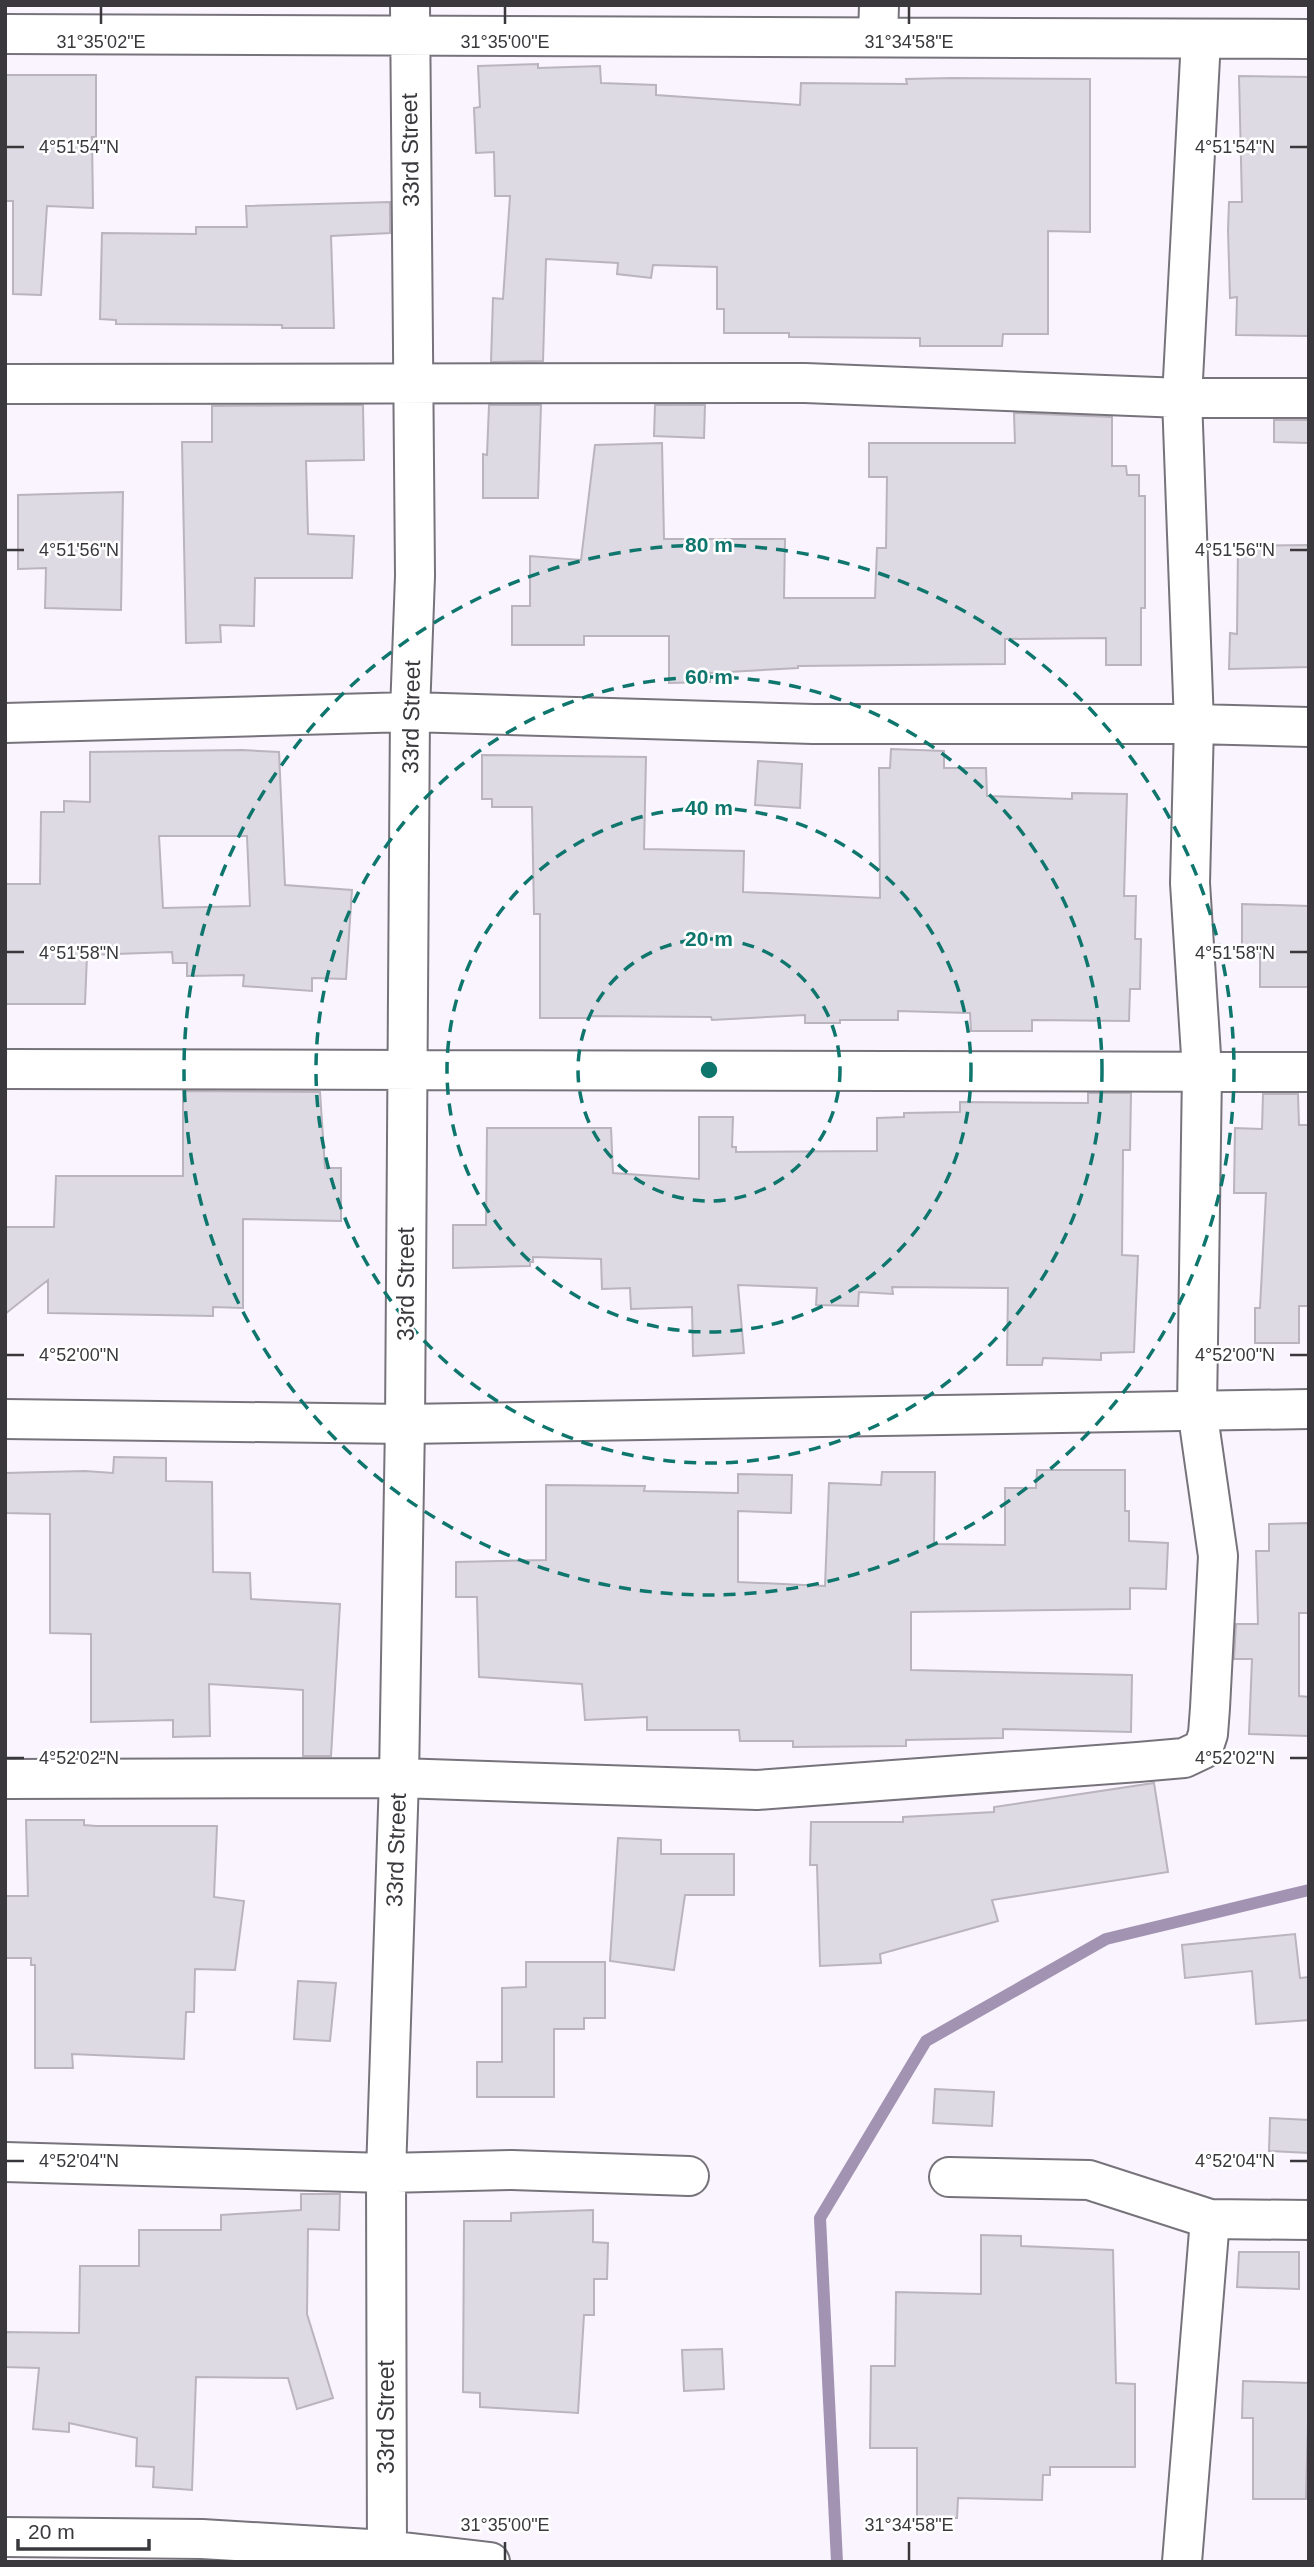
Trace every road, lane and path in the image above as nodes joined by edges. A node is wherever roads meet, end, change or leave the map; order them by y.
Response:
1 (409, 20) edge
2 (879, 21) edge
3 (5, 34) edge
4 (1201, 39) junction
5 (1309, 39) edge
6 (5, 384) edge
7 (413, 385) junction
8 (1182, 398) junction
9 (1309, 398) edge
10 (410, 712) junction
11 (5, 723) edge
12 (1194, 724) junction
13 (1309, 727) edge
14 (5, 1069) edge
15 (408, 1071) junction
16 (1202, 1071) junction
17 (1309, 1072) edge
18 (1197, 1409) junction
19 (1309, 1409) edge
20 (5, 1419) edge
21 (405, 1424) junction
22 (399, 1778) junction
23 (5, 1779) edge
24 (5, 2162) edge
25 (386, 2173) junction
26 (689, 2176) dead end
27 (949, 2177) dead end
28 (1210, 2219) junction
29 (1309, 2220) edge
30 (5, 2538) edge
31 (387, 2556) edge
32 (490, 2562) edge
33 (1182, 2562) edge

1 - 2 street
1 - 3 street
1 - 7 street, 33rd Street
2 - 4 street
4 - 5 street
4 - 8 street
6 - 7 street
7 - 8 street
7 - 10 street, 33rd Street
8 - 9 street
8 - 12 street
10 - 11 street
10 - 12 street
10 - 15 street, 33rd Street
12 - 13 street
12 - 16 street
14 - 15 street
15 - 16 street
15 - 21 street, 33rd Street
16 - 17 street
16 - 18 street
18 - 19 street
18 - 21 street
18 - 22 street
20 - 21 street
21 - 22 street, 33rd Street
22 - 23 street
22 - 25 street, 33rd Street
24 - 25 street
25 - 26 street
25 - 31 street, 33rd Street
27 - 28 street
28 - 29 street
28 - 33 street
30 - 31 street
31 - 32 street

